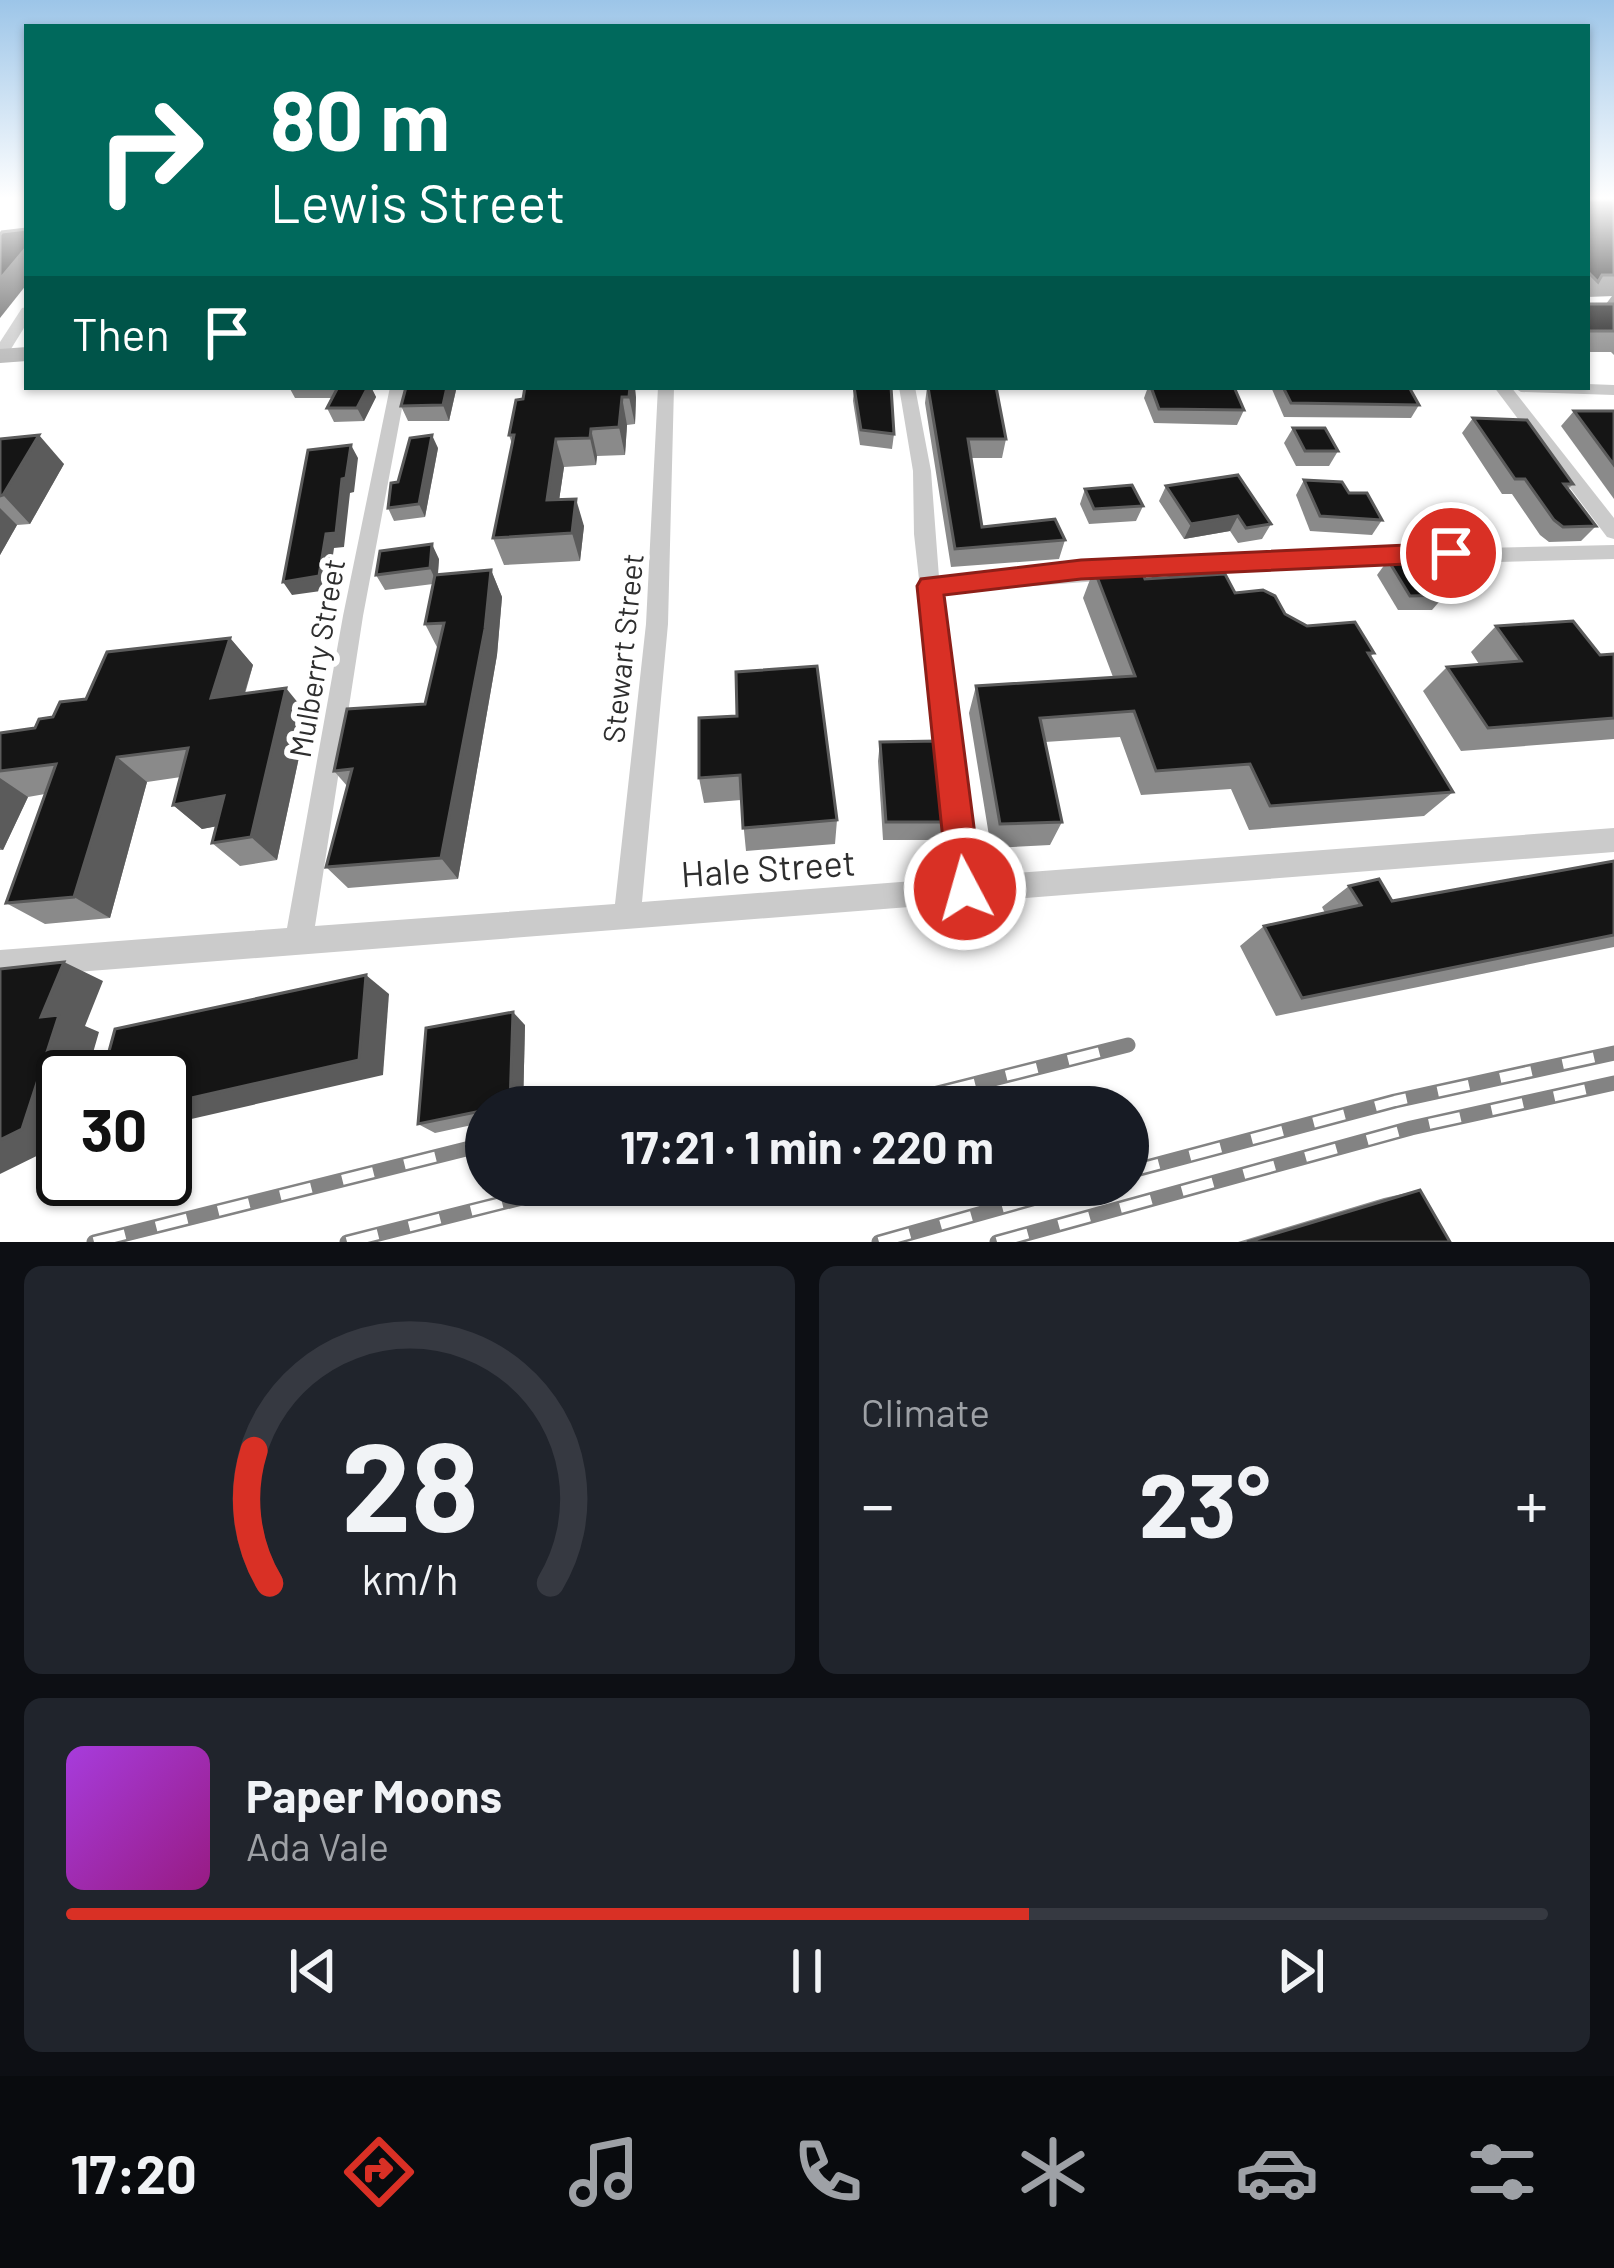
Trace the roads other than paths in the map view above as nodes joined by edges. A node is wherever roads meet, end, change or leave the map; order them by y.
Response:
1 (24, 316) edge
2 (0, 355) edge
3 (397, 390) edge
4 (666, 390) edge
5 (908, 390) edge
6 (1504, 390) edge
7 (1614, 532) edge
8 (1614, 552) edge
9 (930, 586) junction
10 (1614, 840) edge
11 (965, 889) junction
12 (627, 914) junction
13 (299, 939) junction
14 (0, 964) edge

1 - 2 street
3 - 13 street, Mulberry Street
4 - 12 street, Stewart Street
5 - 9 street
6 - 7 street
8 - 9 street
9 - 11 street
10 - 11 street, Hale Street
11 - 12 street, Hale Street
12 - 13 street, Hale Street
13 - 14 street, Hale Street

